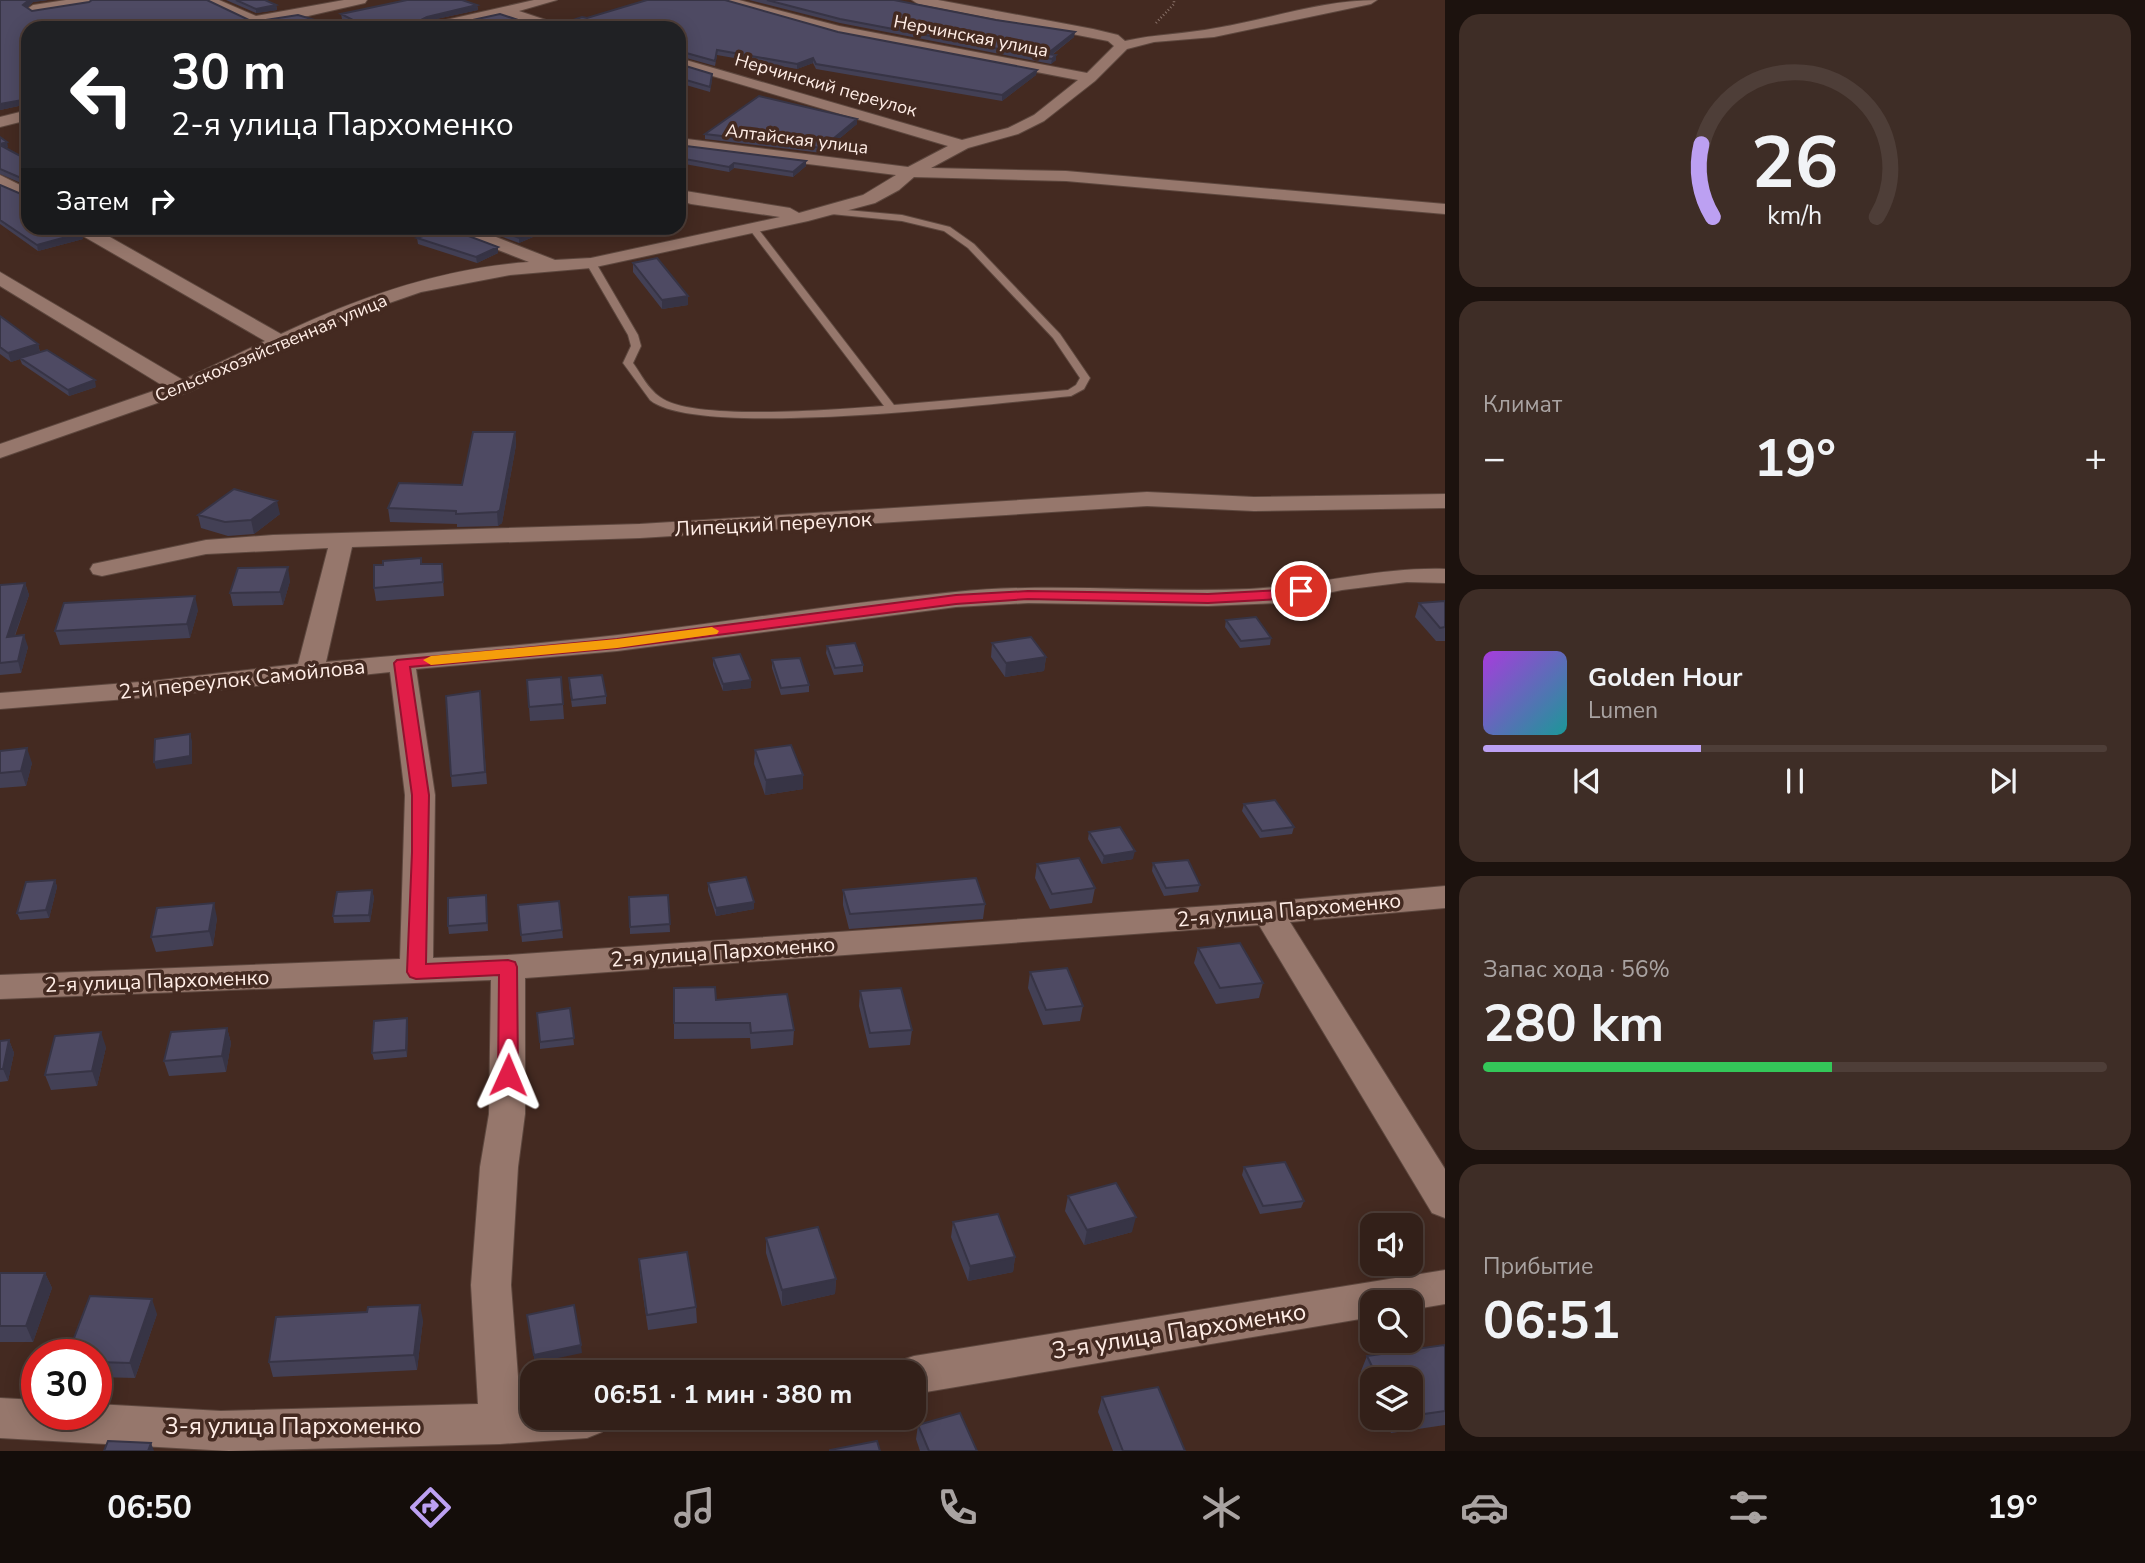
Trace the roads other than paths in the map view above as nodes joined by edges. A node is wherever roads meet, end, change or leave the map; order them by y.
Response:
1 (90, 0) edge
2 (208, 0) edge
3 (361, 0) edge
4 (551, 0) edge
5 (724, 0) edge
6 (918, 0) edge
7 (1371, 0) edge
8 (505, 11) junction
9 (308, 12) junction
10 (328, 20) dead end
11 (51, 21) edge
12 (460, 21) edge
13 (539, 21) edge
14 (1122, 46) junction
15 (686, 64) edge
16 (1090, 78) junction
17 (21, 110) edge
18 (0, 114) edge
19 (21, 117) edge
20 (0, 121) edge
21 (686, 144) edge
22 (962, 145) junction
23 (910, 172) junction
24 (0, 180) edge
25 (21, 192) edge
26 (686, 197) edge
27 (1409, 208) junction
28 (1445, 209) edge
29 (816, 213) junction
30 (1445, 216) edge
31 (753, 228) junction
32 (94, 235) edge
33 (476, 235) edge
34 (591, 263) junction
35 (554, 265) junction
36 (0, 278) edge
37 (281, 342) junction
38 (183, 388) junction
39 (890, 407) junction
40 (0, 451) edge
41 (1445, 501) edge
42 (342, 540) junction
43 (102, 569) dead end
44 (1445, 576) edge
45 (402, 663) junction
46 (310, 671) junction
47 (0, 701) edge
48 (1445, 897) edge
49 (1268, 913) junction
50 (508, 967) junction
51 (416, 972) junction
52 (0, 987) edge
53 (1445, 1202) edge
54 (1445, 1287) edge
55 (926, 1373) edge
56 (0, 1418) edge
57 (520, 1423) edge
58 (500, 1424) junction

1 - 11 street
2 - 9 street
3 - 9 street
4 - 8 street
5 - 16 street, Нерчинская улица
6 - 14 street
7 - 14 street
8 - 12 street
8 - 13 street
9 - 10 street
14 - 16 street, Сельскохозяйственная улица
15 - 22 street, Нерчинский переулок
16 - 22 street, Сельскохозяйственная улица
17 - 18 street
19 - 20 street
21 - 23 street, Алтайская улица
22 - 23 street, Сельскохозяйственная улица
23 - 27 street, Алтайская улица
23 - 29 street, Сельскохозяйственная улица
24 - 25 street
26 - 29 street
27 - 28 street
27 - 30 street
29 - 31 street, Сельскохозяйственная улица
29 - 39 lane
31 - 34 street, Сельскохозяйственная улица
31 - 39 lane
32 - 37 street
33 - 35 street
34 - 35 street, Сельскохозяйственная улица
34 - 39 lane
35 - 37 street, Сельскохозяйственная улица
36 - 38 street
37 - 38 street, Сельскохозяйственная улица
38 - 40 street, Сельскохозяйственная улица
41 - 42 street, Липецкий переулок
42 - 43 street, Липецкий переулок
42 - 46 street
44 - 45 street, 2-й переулок Самойлова
45 - 46 street, 2-й переулок Самойлова
45 - 51 street
46 - 47 street, 2-й переулок Самойлова
48 - 49 street, 2-я улица Пархоменко
49 - 50 street, 2-я улица Пархоменко
49 - 53 street
50 - 51 street, 2-я улица Пархоменко
50 - 58 street
51 - 52 street, 2-я улица Пархоменко
54 - 55 street, 3-я улица Пархоменко
56 - 58 street, 3-я улица Пархоменко
57 - 58 street, 3-я улица Пархоменко

